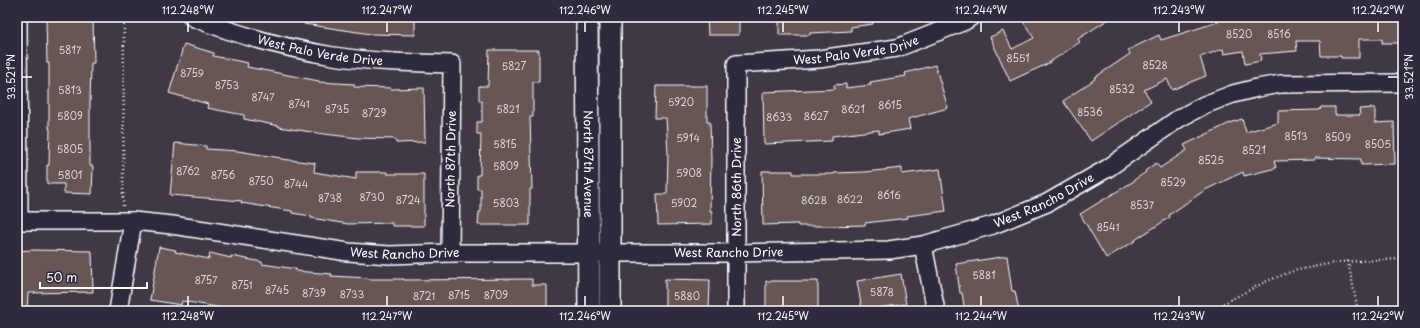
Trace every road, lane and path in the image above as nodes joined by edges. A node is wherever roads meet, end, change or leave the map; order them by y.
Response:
1 (18, 17) edge
2 (124, 17) edge
3 (192, 17) edge
4 (587, 17) edge
5 (610, 17) edge
6 (971, 17) edge
7 (452, 64) joint
8 (736, 64) joint
9 (1403, 83) edge
10 (128, 215) junction
11 (18, 221) edge
12 (923, 245) junction
13 (450, 253) junction
14 (589, 253) junction
15 (737, 253) junction
16 (610, 254) junction
17 (1403, 259) edge
18 (1348, 261) junction
19 (118, 311) edge
20 (589, 311) edge
21 (610, 311) edge
22 (736, 311) edge
23 (936, 311) edge
24 (1209, 311) edge
25 (1358, 311) edge

1 - 11 street
2 - 10 path
3 - 7 street, West Palo Verde Drive
4 - 14 street, North 87th Avenue
5 - 16 street, North 87th Avenue
6 - 8 street, West Palo Verde Drive
7 - 13 street, North 87th Drive
8 - 15 street, North 86th Drive
9 - 12 street, West Rancho Drive
10 - 11 street, West Rancho Drive
10 - 13 street, West Rancho Drive
10 - 19 street
12 - 15 street, West Rancho Drive
12 - 23 street
13 - 14 street, West Rancho Drive
14 - 16 street, West Rancho Drive
14 - 20 street, North 87th Avenue
15 - 16 street, West Rancho Drive
15 - 22 street, North 86th Drive
16 - 21 street, North 87th Avenue
17 - 18 path
18 - 24 path
18 - 25 path

